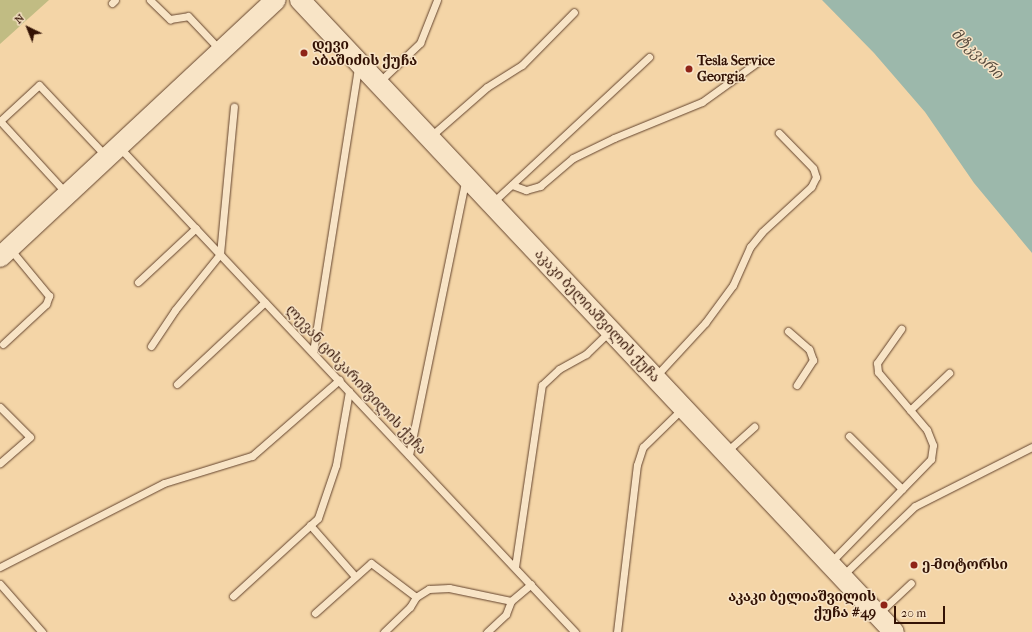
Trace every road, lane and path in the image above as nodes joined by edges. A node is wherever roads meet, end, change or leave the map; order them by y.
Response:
1 (150, 0) edge
2 (276, 0) edge
3 (300, 0) edge
4 (437, 0) edge
5 (574, 12) dead end
6 (221, 51) junction
7 (649, 57) dead end
8 (359, 63) junction
9 (756, 63) dead end
10 (378, 83) junction
11 (234, 107) dead end
12 (779, 133) dead end
13 (429, 138) junction
14 (113, 152) junction
15 (466, 176) junction
16 (512, 185) junction
17 (67, 194) junction
18 (491, 204) junction
19 (196, 228) junction
20 (5, 252) edge
21 (220, 254) junction
22 (138, 282) dead end
23 (265, 302) junction
24 (901, 329) dead end
25 (610, 330) junction
26 (788, 330) dead end
27 (3, 344) dead end
28 (151, 346) dead end
29 (313, 352) junction
30 (949, 373) dead end
31 (655, 377) junction
32 (339, 380) junction
33 (177, 384) dead end
34 (797, 385) dead end
35 (349, 391) junction
36 (0, 407) edge
37 (683, 408) junction
38 (910, 410) junction
39 (754, 427) dead end
40 (849, 436) dead end
41 (1032, 447) edge
42 (725, 452) junction
43 (409, 455) junction
44 (0, 463) edge
45 (902, 489) junction
46 (310, 524) junction
47 (0, 567) edge
48 (514, 567) junction
49 (836, 570) junction
50 (354, 575) junction
51 (911, 583) dead end
52 (0, 584) edge
53 (531, 584) junction
54 (233, 596) dead end
55 (416, 597) junction
56 (511, 601) junction
57 (315, 613) dead end
58 (878, 615) junction
59 (42, 632) edge
60 (384, 632) edge
61 (487, 632) edge
62 (575, 632) edge
63 (617, 632) edge
64 (894, 632) edge

1 - 6 lane
2 - 6 main road
3 - 8 main road, აკაკი ბელიაშვილის ქუჩა
4 - 10 lane
5 - 13 lane
6 - 14 main road
7 - 16 lane
8 - 10 main road, აკაკი ბელიაშვილის ქუჩა
8 - 29 lane
9 - 16 lane
10 - 13 main road, აკაკი ბელიაშვილის ქუჩა
11 - 21 lane
12 - 31 lane
13 - 15 main road, აკაკი ბელიაშვილის ქუჩა
14 - 17 main road
14 - 17 lane, ლევან ცისკარიშვილის ქუჩა
14 - 19 lane, ლევან ცისკარიშვილის ქუჩა
15 - 18 main road, აკაკი ბელიაშვილის ქუჩა
15 - 43 lane
16 - 18 lane
17 - 20 main road
18 - 25 main road, აკაკი ბელიაშვილის ქუჩა
19 - 21 lane, ლევან ცისკარიშვილის ქუჩა
19 - 22 lane
20 - 27 lane
21 - 23 lane, ლევან ცისკარიშვილის ქუჩა
21 - 28 lane
23 - 29 lane, ლევან ცისკარიშვილის ქუჩა
23 - 33 lane
24 - 38 lane
25 - 31 main road, აკაკი ბელიაშვილის ქუჩა
25 - 48 lane
26 - 34 lane
29 - 32 lane, ლევან ცისკარიშვილის ქუჩა
30 - 38 lane
31 - 37 main road, აკაკი ბელიაშვილის ქუჩა
32 - 35 lane, ლევან ცისკარიშვილის ქუჩა
32 - 47 lane
35 - 43 lane, ლევან ცისკარიშვილის ქუჩა
35 - 46 lane
36 - 44 lane
37 - 42 main road, აკაკი ბელიაშვილის ქუჩა
37 - 63 lane
38 - 45 lane
39 - 42 lane
40 - 45 lane
41 - 49 lane
42 - 49 main road, აკაკი ბელიაშვილის ქუჩა
43 - 48 lane, ლევან ცისკარიშვილის ქუჩა
45 - 49 lane
46 - 50 lane
46 - 54 lane
48 - 53 lane, ლევან ცისკარიშვილის ქუჩა
49 - 58 main road, აკაკი ბელიაშვილის ქუჩა
50 - 55 lane
50 - 57 lane
51 - 58 lane
52 - 59 lane
53 - 56 lane
53 - 62 lane, ლევან ცისკარიშვილის ქუჩა
55 - 56 lane
55 - 60 lane
56 - 61 lane
58 - 64 main road, აკაკი ბელიაშვილის ქუჩა

